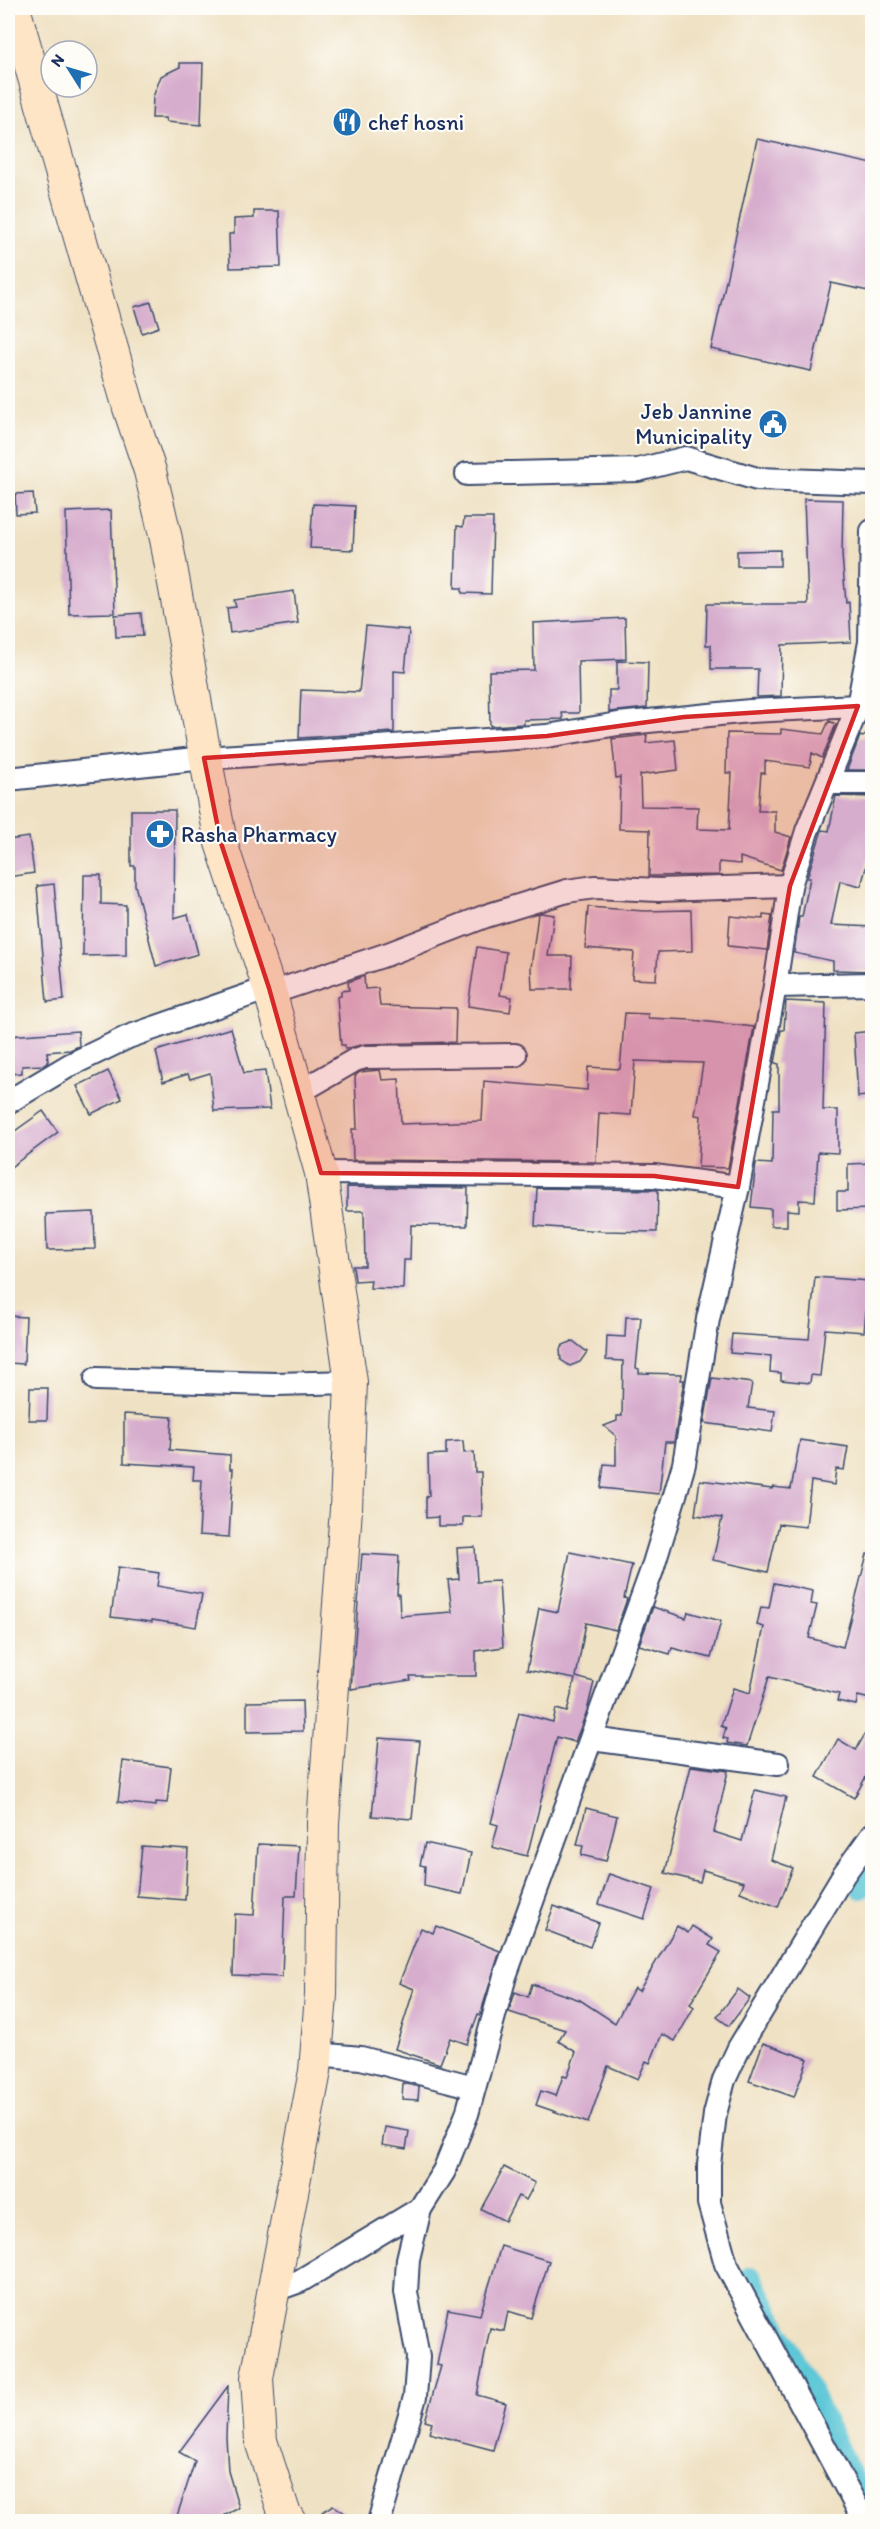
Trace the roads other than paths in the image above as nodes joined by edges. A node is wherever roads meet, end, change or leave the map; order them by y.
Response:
1 (14, 8) edge
2 (467, 474) dead end
3 (873, 483) edge
4 (873, 531) edge
5 (865, 703) edge
6 (204, 758) junction
7 (8, 779) edge
8 (826, 783) junction
9 (873, 783) edge
10 (790, 886) junction
11 (873, 984) edge
12 (775, 986) junction
13 (270, 991) junction
14 (515, 1055) dead end
15 (298, 1093) junction
16 (8, 1102) edge
17 (321, 1173) junction
18 (738, 1187) junction
19 (96, 1379) dead end
20 (351, 1382) junction
21 (592, 1739) junction
22 (778, 1764) dead end
23 (873, 1835) edge
24 (316, 2054) junction
25 (474, 2087) junction
26 (420, 2209) junction
27 (272, 2292) junction
28 (290, 2522) edge
29 (379, 2522) edge
30 (860, 2522) edge

1 - 6 main road
2 - 3 street
4 - 5 street
5 - 6 street
5 - 8 street
6 - 7 street
6 - 13 main road
8 - 9 street
8 - 10 street
10 - 12 street
10 - 13 street
11 - 12 street
12 - 18 street
13 - 15 main road
13 - 16 street
14 - 15 street
15 - 17 main road
17 - 18 street
17 - 20 main road
18 - 21 street
19 - 20 street
20 - 24 main road
21 - 22 street
21 - 25 street
23 - 30 street
24 - 25 street
24 - 27 main road
25 - 26 street
26 - 27 street
26 - 29 street
27 - 28 main road

